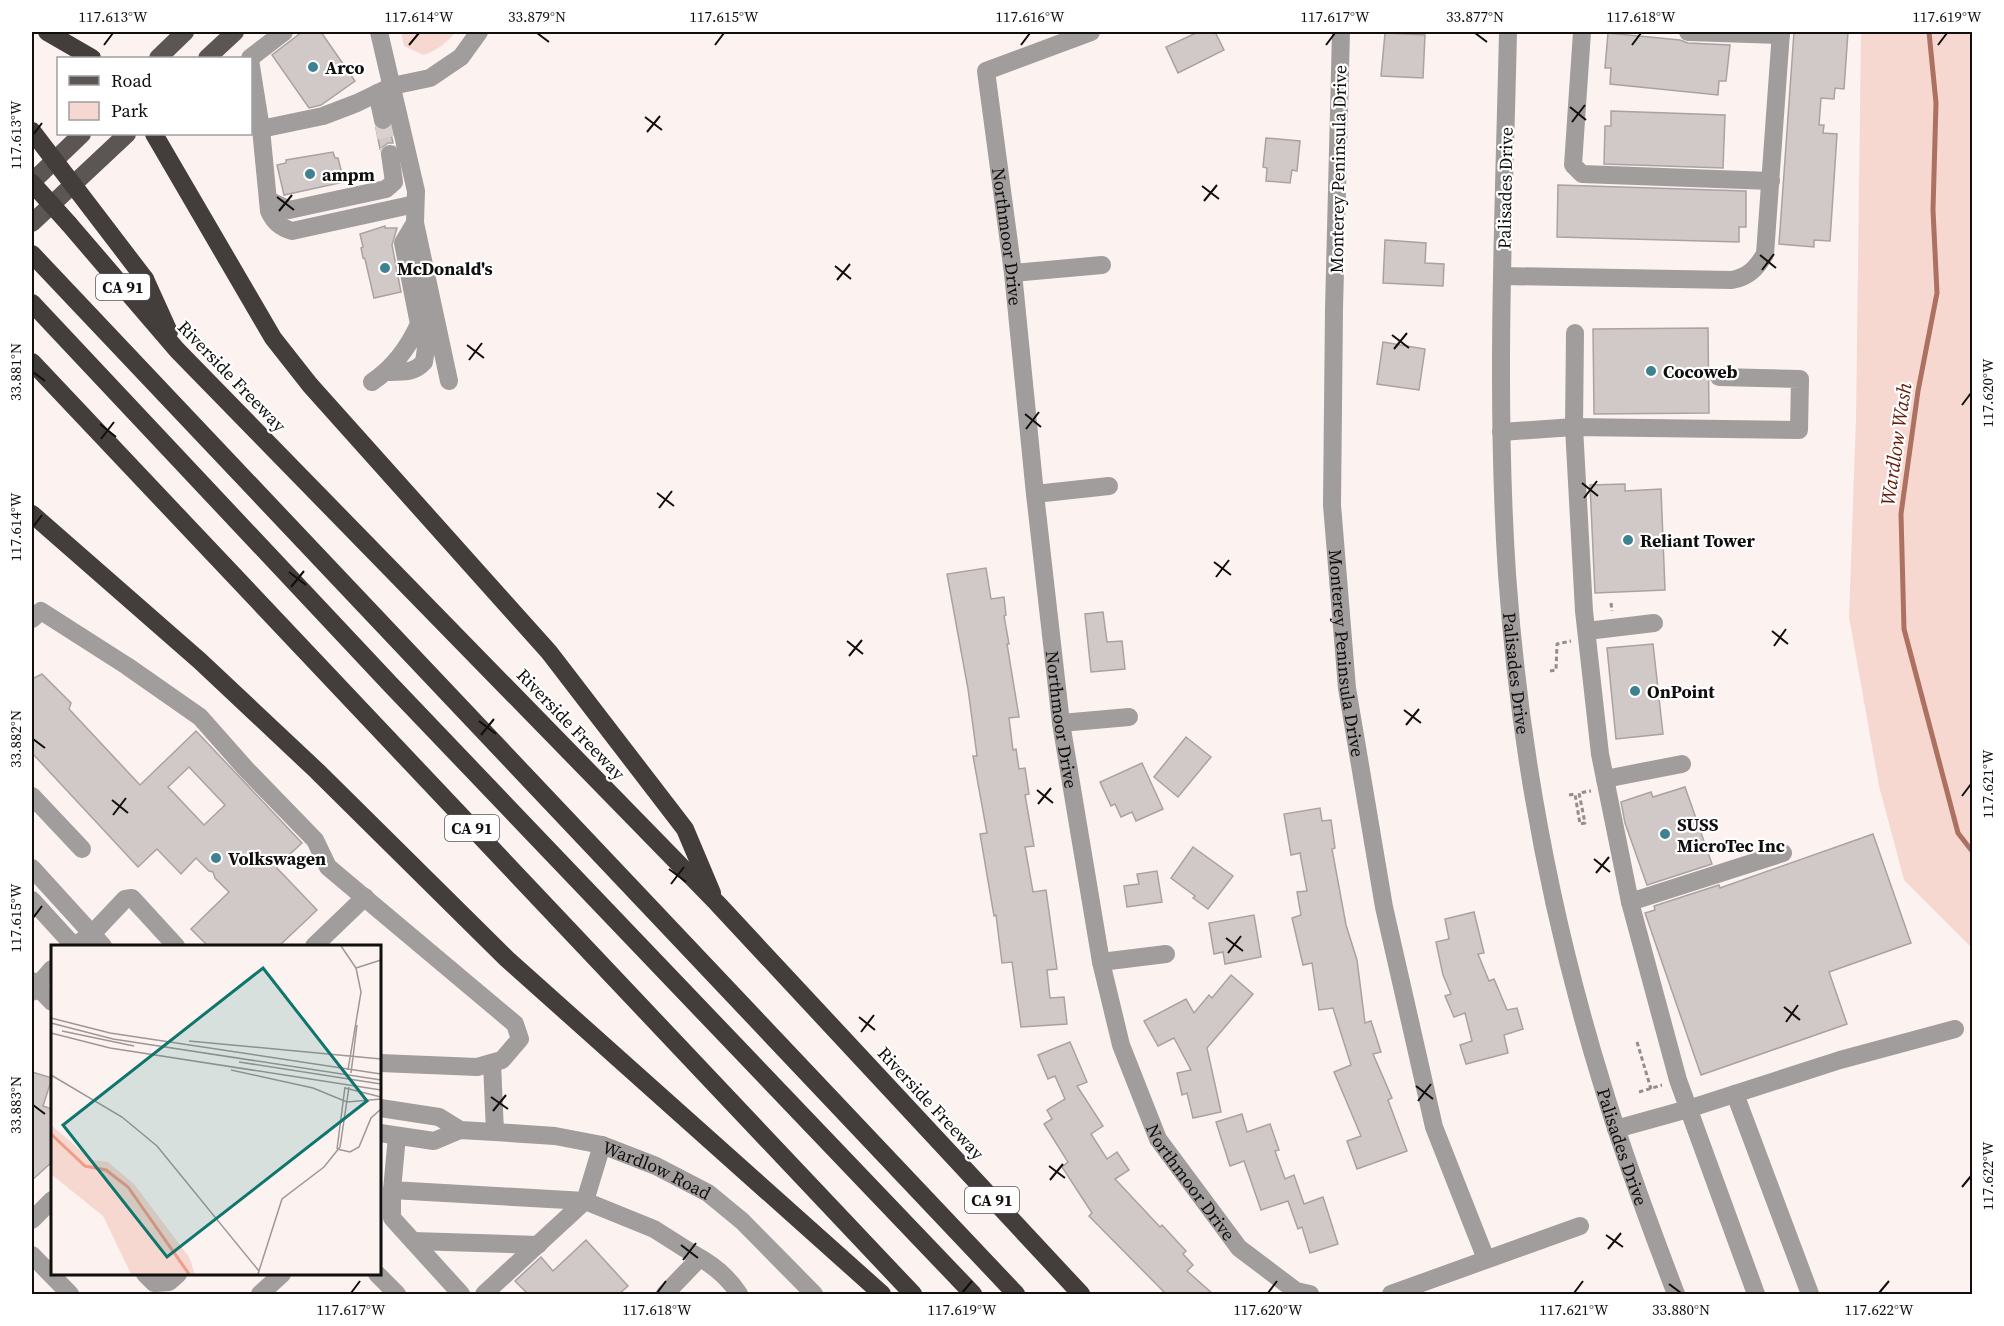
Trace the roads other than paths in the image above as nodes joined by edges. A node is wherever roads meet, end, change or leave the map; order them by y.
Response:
1 (47, 32) edge
2 (185, 32) edge
3 (235, 32) edge
4 (284, 32) edge
5 (379, 32) edge
6 (479, 32) edge
7 (1091, 32) edge
8 (1341, 32) edge
9 (1508, 32) edge
10 (1582, 32) edge
11 (1688, 32) edge
12 (1781, 33) edge
13 (90, 57) edge
14 (159, 57) edge
15 (208, 57) edge
16 (252, 57) edge
17 (252, 72) edge
18 (385, 89) junction
19 (383, 120) tunnel mouth
20 (261, 129) junction
21 (32, 131) edge
22 (81, 135) edge
23 (126, 135) edge
24 (155, 135) edge
25 (390, 154) tunnel mouth
26 (1771, 181) junction
27 (32, 183) edge
28 (268, 200) junction
29 (415, 204) junction
30 (32, 223) edge
31 (415, 223) junction
32 (34, 256) edge
33 (1102, 265) dead end
34 (1013, 273) junction
35 (1503, 276) junction
36 (32, 303) edge
37 (1575, 333) dead end
38 (177, 350) junction
39 (32, 362) edge
40 (380, 377) dead end
41 (1719, 377) dead end
42 (449, 381) dead end
43 (1574, 427) junction
44 (1501, 432) junction
45 (1109, 486) dead end
46 (1035, 494) junction
47 (32, 514) edge
48 (32, 620) edge
49 (1654, 623) dead end
50 (1587, 631) junction
51 (1129, 717) dead end
52 (1061, 723) junction
53 (1682, 764) dead end
54 (1605, 779) junction
55 (32, 796) edge
56 (81, 849) dead end
57 (1783, 853) dead end
58 (32, 868) edge
59 (364, 897) junction
60 (32, 900) edge
61 (1630, 902) junction
62 (717, 903) junction
63 (97, 940) edge
64 (73, 945) edge
65 (78, 945) edge
66 (175, 945) edge
67 (315, 945) edge
68 (1166, 954) dead end
69 (1101, 962) junction
70 (51, 970) edge
71 (33, 986) edge
72 (51, 1001) edge
73 (1955, 1029) dead end
74 (381, 1063) edge
75 (492, 1063) junction
76 (1735, 1094) junction
77 (381, 1108) edge
78 (1688, 1109) junction
79 (1616, 1129) junction
80 (460, 1130) junction
81 (495, 1132) junction
82 (388, 1135) edge
83 (602, 1145) junction
84 (392, 1190) junction
85 (51, 1201) edge
86 (585, 1201) junction
87 (32, 1220) edge
88 (1580, 1226) dead end
89 (413, 1241) junction
90 (538, 1245) junction
91 (32, 1255) edge
92 (695, 1255) junction
93 (1486, 1259) junction
94 (51, 1274) edge
95 (51, 1275) edge
96 (146, 1275) edge
97 (177, 1275) edge
98 (281, 1275) edge
99 (378, 1275) edge
100 (671, 1292) edge
101 (70, 1294) edge
102 (260, 1294) edge
103 (397, 1294) edge
104 (461, 1294) edge
105 (484, 1294) edge
106 (739, 1294) edge
107 (814, 1294) edge
108 (882, 1294) edge
109 (913, 1294) edge
110 (973, 1294) edge
111 (1016, 1294) edge
112 (1080, 1294) edge
113 (1310, 1294) edge
114 (1391, 1294) edge
115 (1676, 1294) edge
116 (1756, 1294) edge
117 (1810, 1294) edge

1 - 13 highway
2 - 14 main road
3 - 15 main road
4 - 16 street
5 - 18 street
6 - 18 street
7 - 34 street, Northmoor Drive
8 - 93 street, Monterey Peninsula Drive
9 - 35 street, Palisades Drive
10 - 26 street
11 - 12 street
12 - 26 street
17 - 20 street
18 - 19 street
18 - 20 street
18 - 29 street
20 - 28 street
21 - 38 highway, bridge
22 - 27 main road
23 - 30 main road
24 - 62 highway
25 - 28 street
26 - 35 street
27 - 38 highway, Riverside Freeway / CA 91, bridge
28 - 29 street
29 - 31 street
31 - 40 street
31 - 42 street
32 - 111 highway
33 - 34 street
34 - 46 street, Northmoor Drive
35 - 44 street, Palisades Drive
36 - 110 highway
37 - 43 street
38 - 62 highway, Riverside Freeway / CA 91
39 - 109 highway, CA 91
41 - 43 street
43 - 44 street
43 - 50 street
44 - 79 street, Palisades Drive
45 - 46 street
46 - 52 street, Northmoor Drive
47 - 108 highway
48 - 59 street
49 - 50 street
50 - 54 street
51 - 52 street
52 - 69 street, Northmoor Drive
53 - 54 street
54 - 61 street
55 - 56 street
57 - 61 street
58 - 63 street
59 - 67 street
59 - 75 street
60 - 64 street
61 - 78 street
62 - 112 highway, Riverside Freeway / CA 91
63 - 65 street
63 - 66 street
68 - 69 street
69 - 113 street, Northmoor Drive
70 - 71 street
71 - 72 street
73 - 76 street
74 - 75 street
75 - 81 street
76 - 78 street
76 - 117 street
77 - 80 street, Wardlow Road
78 - 79 street
78 - 116 street
79 - 115 street, Palisades Drive
80 - 81 street, Wardlow Road
80 - 82 street, Wardlow Road
81 - 83 street, Wardlow Road
82 - 84 street
83 - 86 street
83 - 107 street, Wardlow Road
84 - 86 street
84 - 89 street
85 - 87 street
86 - 90 street
86 - 92 street
88 - 93 street
89 - 90 street
89 - 104 street
90 - 105 street
91 - 94 street
92 - 100 street
92 - 106 street
93 - 114 street
95 - 101 street
96 - 97 street
98 - 102 street
99 - 103 street

